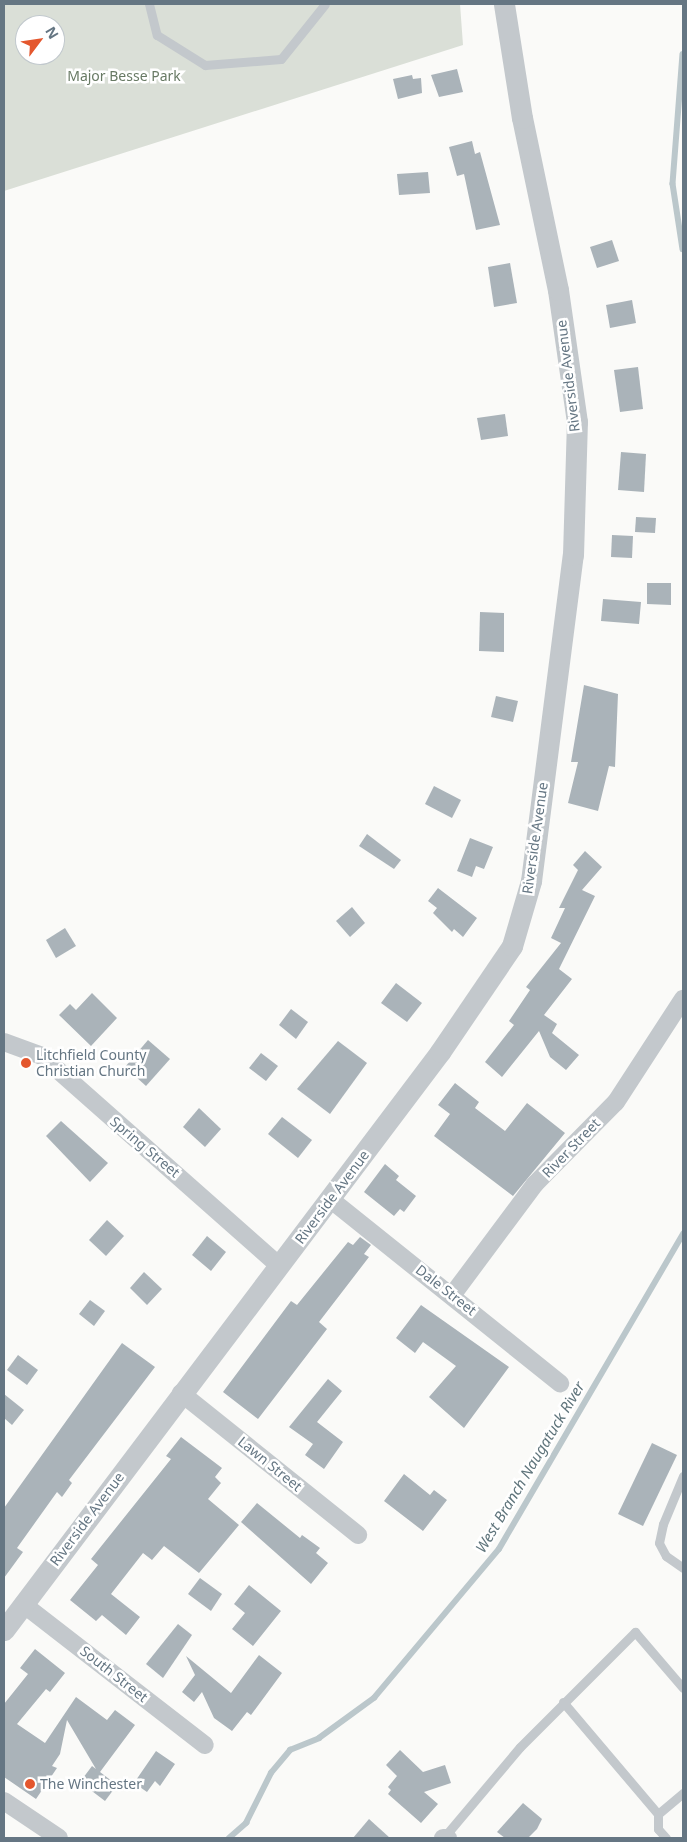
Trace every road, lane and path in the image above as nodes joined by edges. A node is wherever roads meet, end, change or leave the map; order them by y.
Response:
1 (149, 4) edge
2 (325, 4) edge
3 (504, 4) edge
4 (683, 999) edge
5 (4, 1042) edge
6 (330, 1199) junction
7 (279, 1266) junction
8 (453, 1294) junction
9 (560, 1383) dead end
10 (181, 1393) junction
11 (683, 1476) edge
12 (358, 1535) dead end
13 (683, 1568) edge
14 (23, 1604) junction
15 (4, 1630) edge
16 (683, 1688) edge
17 (563, 1702) junction
18 (205, 1745) dead end
19 (683, 1793) edge
20 (4, 1802) edge
21 (658, 1814) junction
22 (59, 1838) edge
23 (445, 1838) edge
24 (666, 1838) edge

1 - 2 lane
3 - 6 street, Riverside Avenue
4 - 8 street, River Street
5 - 7 street, Spring Street
6 - 7 street, Riverside Avenue
6 - 8 street, Dale Street
7 - 10 street, Riverside Avenue
8 - 9 street, Dale Street
10 - 12 street, Lawn Street
10 - 14 street, Riverside Avenue
11 - 13 lane
14 - 15 street, Riverside Avenue
14 - 18 street, South Street
16 - 17 lane
17 - 21 lane
17 - 23 lane
19 - 21 lane
20 - 22 street
21 - 24 lane

